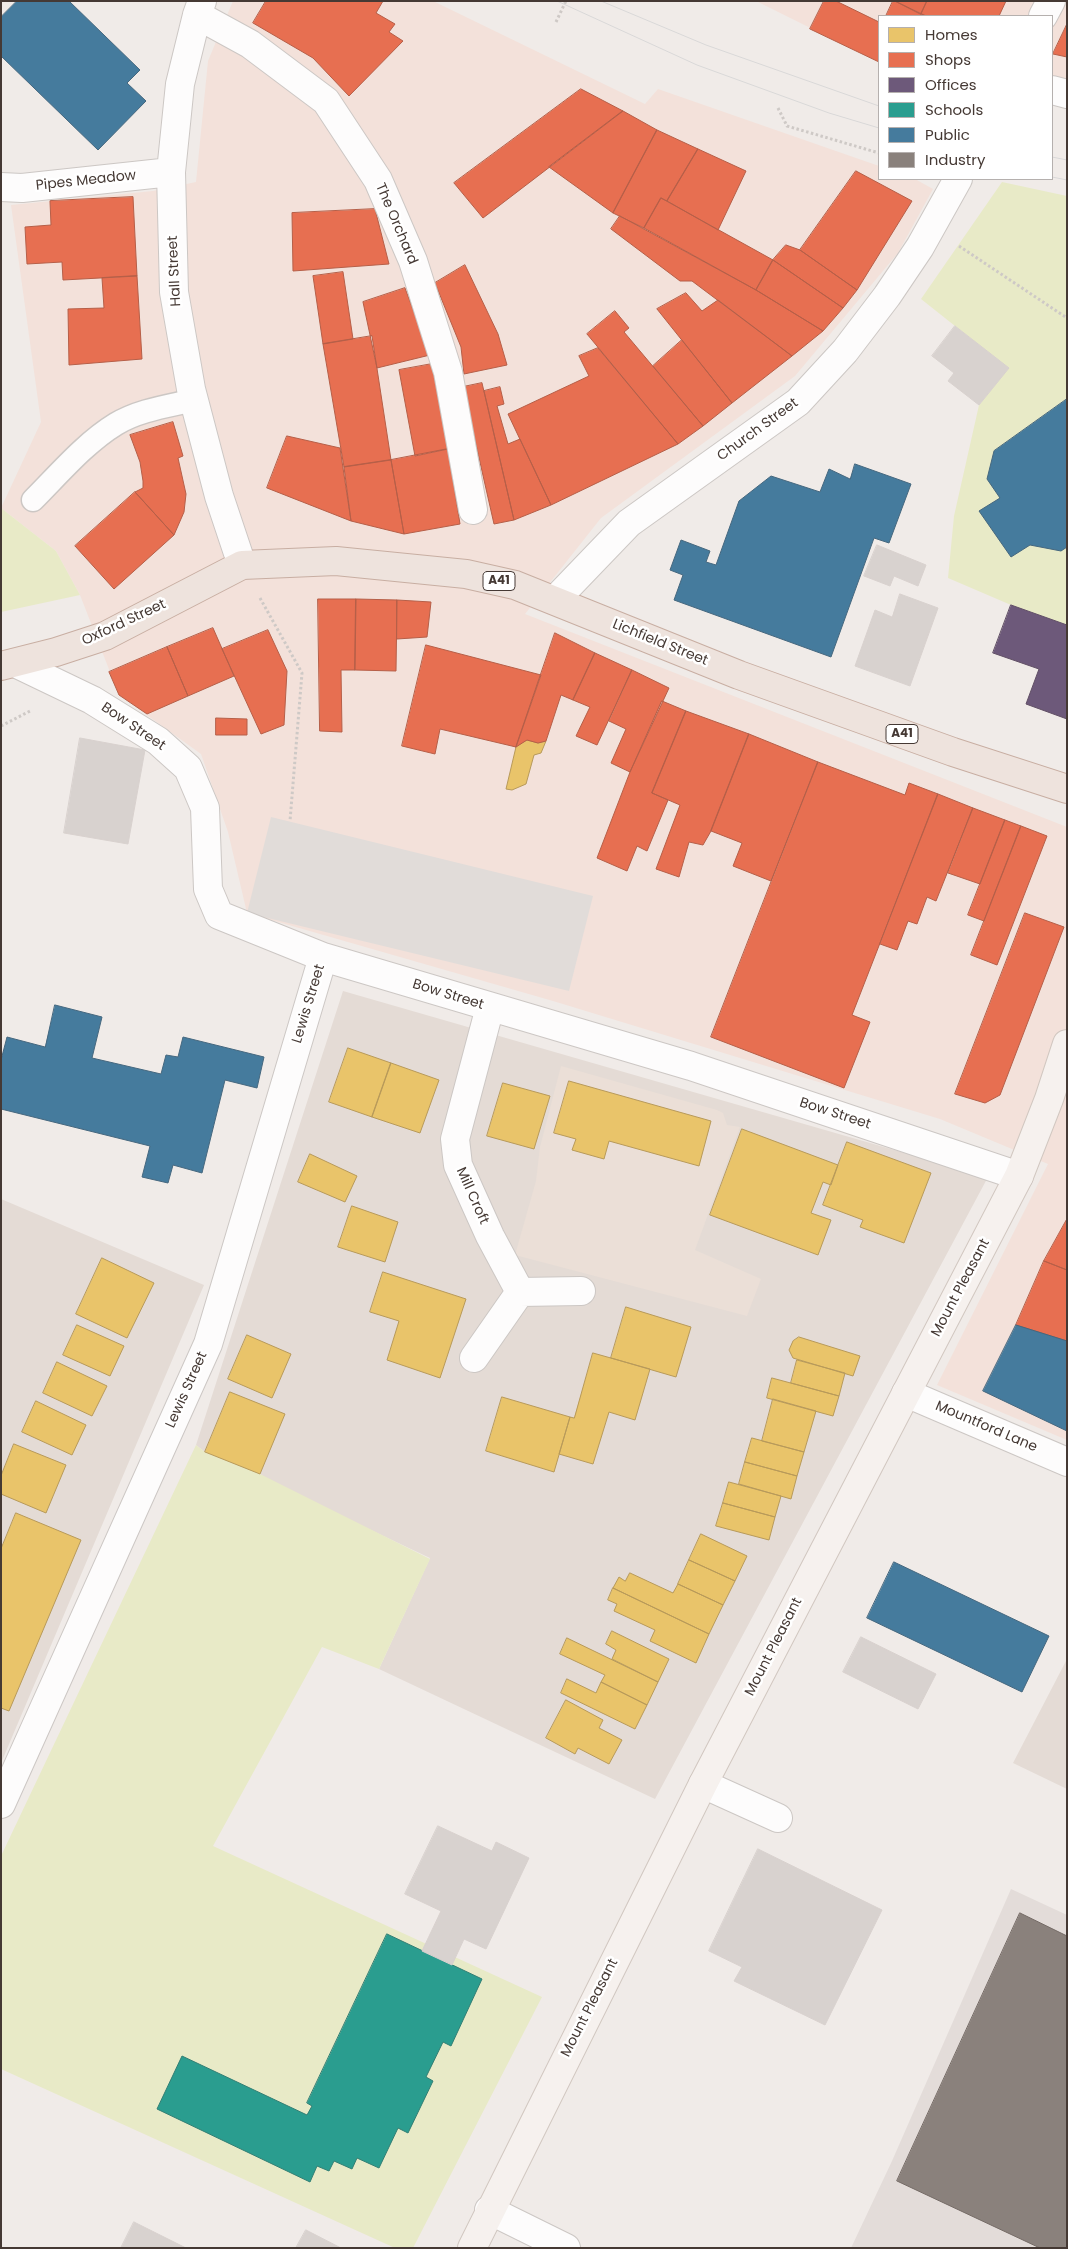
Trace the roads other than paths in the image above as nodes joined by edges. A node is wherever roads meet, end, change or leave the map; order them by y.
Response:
1 (199, 8) edge
2 (1053, 90) edge
3 (1067, 94) edge
4 (171, 172) junction
5 (955, 184) edge
6 (1, 187) edge
7 (194, 400) junction
8 (33, 500) dead end
9 (473, 510) dead end
10 (242, 565) junction
11 (555, 600) junction
12 (8, 665) edge
13 (1067, 789) edge
14 (323, 958) junction
15 (490, 1007) junction
16 (1067, 1044) edge
17 (1019, 1176) junction
18 (581, 1291) dead end
19 (520, 1292) junction
20 (474, 1358) dead end
21 (906, 1393) junction
22 (1067, 1462) edge
23 (703, 1784) junction
24 (1, 1804) edge
25 (778, 1818) dead end
26 (488, 2210) junction
27 (472, 2248) edge
28 (566, 2248) edge

1 - 4 street, Hall Street
1 - 9 street, The Orchard
2 - 3 street
4 - 6 street, Pipes Meadow
4 - 7 street, Hall Street
5 - 11 street, Church Street
7 - 8 lane
7 - 10 street, Hall Street
10 - 11 highway, Lichfield Street / A41
10 - 12 highway, Oxford Street / A41
11 - 13 highway, Lichfield Street / A41
12 - 14 street, Bow Street
14 - 15 street, Bow Street
14 - 24 street, Lewis Street
15 - 17 street, Bow Street
15 - 19 street, Mill Croft
16 - 17 main road, Mount Pleasant
17 - 21 main road, Mount Pleasant
18 - 19 street
19 - 20 street
21 - 22 street, Mountford Lane
21 - 23 main road, Mount Pleasant
23 - 25 street
23 - 26 main road, Mount Pleasant
26 - 27 main road, Mount Pleasant
26 - 28 street

